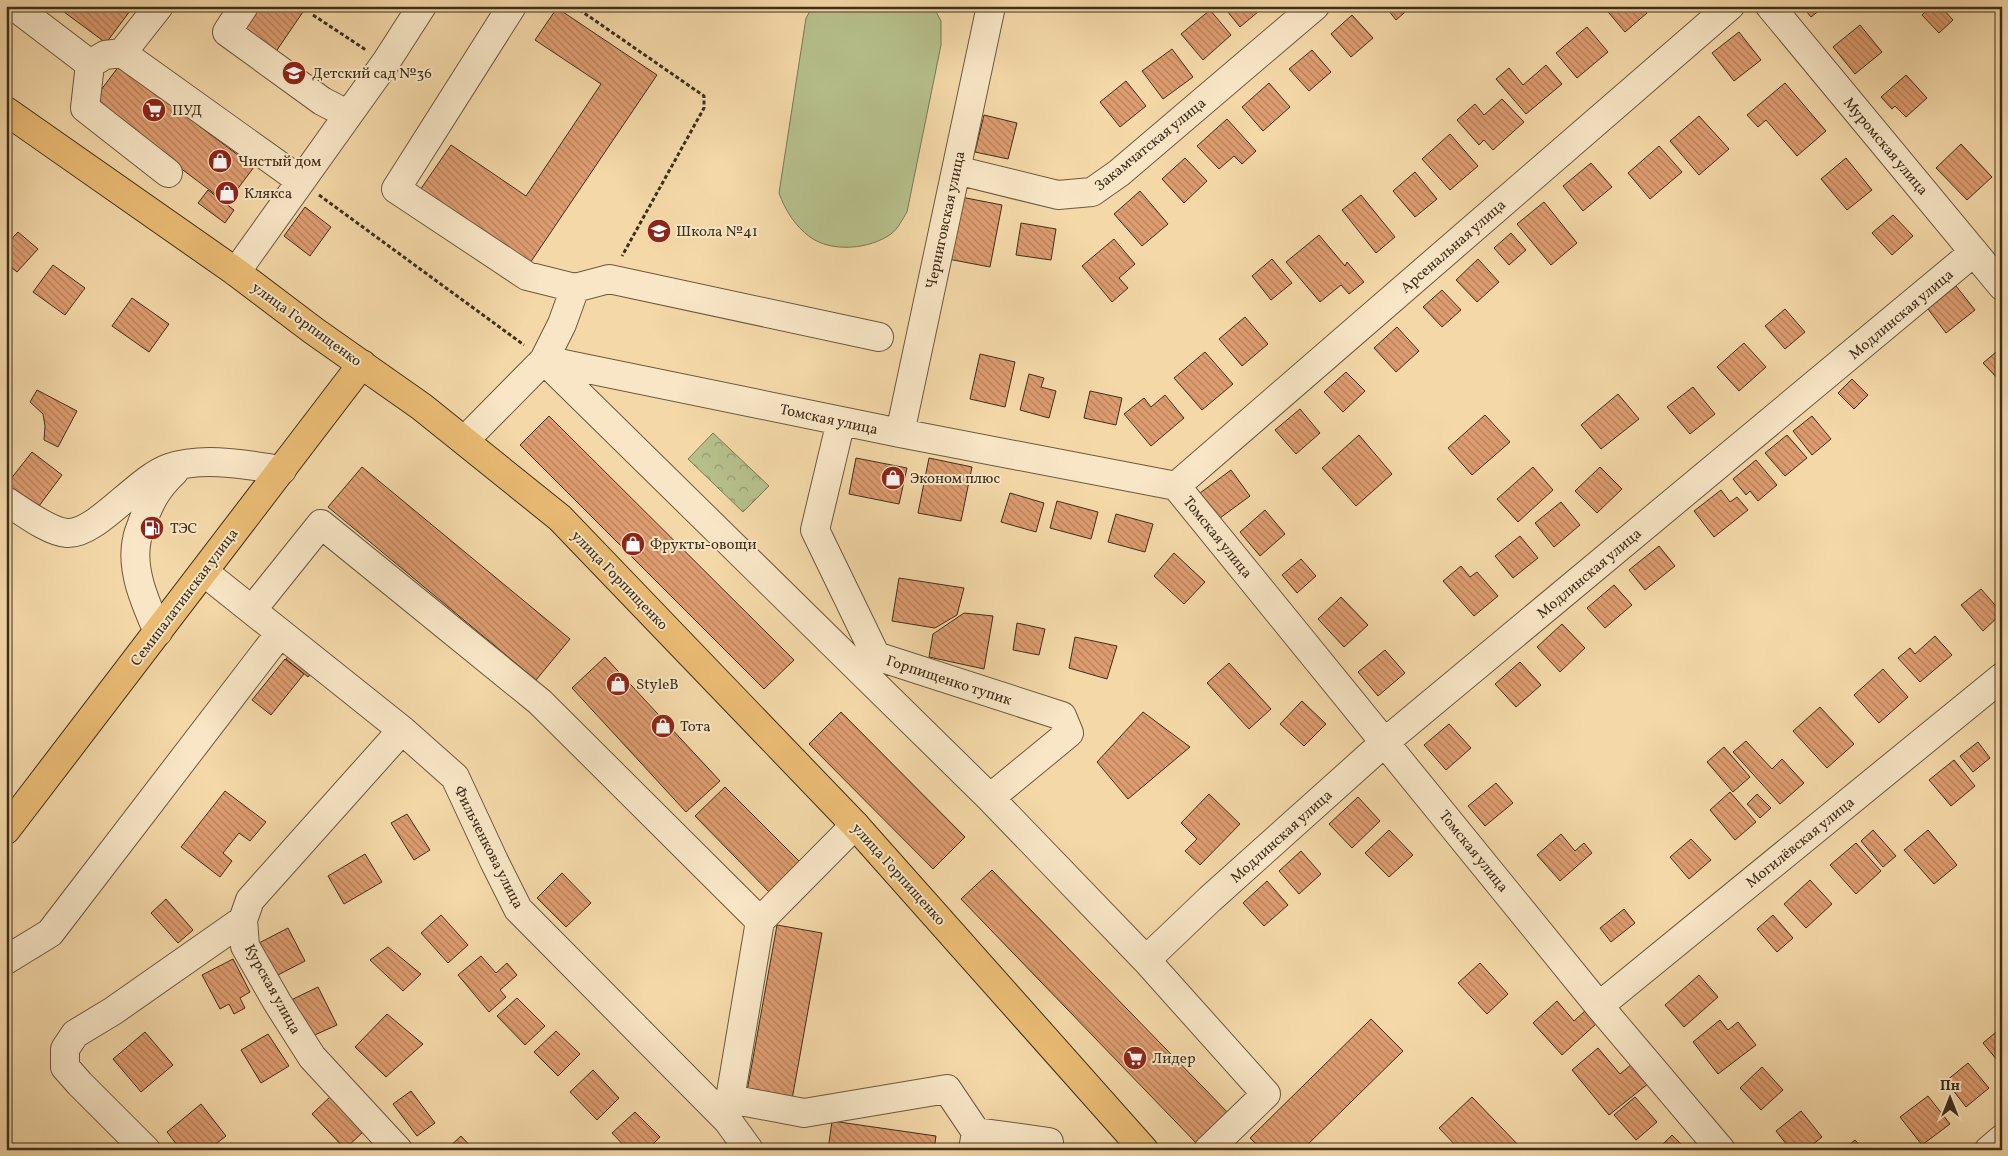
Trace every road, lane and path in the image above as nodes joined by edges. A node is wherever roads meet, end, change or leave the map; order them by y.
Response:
1 (14, 6) edge
2 (159, 6) edge
3 (244, 6) edge
4 (422, 6) edge
5 (512, 6) edge
6 (574, 6) edge
7 (991, 6) edge
8 (1315, 6) edge
9 (1730, 6) edge
10 (1770, 6) edge
11 (314, 15) dead end
12 (122, 53) junction
13 (386, 62) junction
14 (90, 64) junction
15 (6, 111) edge
16 (347, 114) junction
17 (956, 170) junction
18 (168, 173) dead end
19 (301, 181) junction
20 (1974, 252) junction
21 (236, 272) junction
22 (609, 279) junction
23 (2002, 286) edge
24 (576, 288) junction
25 (879, 337) dead end
26 (544, 360) junction
27 (362, 364) junction
28 (841, 421) junction
29 (900, 433) junction
30 (465, 440) junction
31 (182, 464) junction
32 (282, 470) junction
33 (1176, 486) junction
34 (6, 501) edge
35 (204, 572) junction
36 (252, 610) junction
37 (158, 632) junction
38 (280, 633) junction
39 (868, 664) junction
40 (2002, 677) edge
41 (402, 730) junction
42 (1385, 742) junction
43 (990, 798) junction
44 (856, 825) junction
45 (6, 830) edge
46 (243, 920) junction
47 (760, 921) junction
48 (6, 960) edge
49 (1146, 960) junction
50 (1599, 1006) junction
51 (2002, 1140) edge
52 (975, 1141) edge
53 (146, 1150) edge
54 (398, 1150) edge
55 (749, 1150) edge
56 (1048, 1150) edge
57 (1144, 1150) edge
58 (1208, 1150) edge
59 (1721, 1150) edge
60 (1989, 1150) edge

1 - 14 street
2 - 12 street
3 - 16 street
4 - 13 street
5 - 24 street
6 - 22 path
7 - 17 street, Черниговская улица
8 - 17 street, Закамчатская улица
9 - 33 street, Арсенальная улица
10 - 20 street, Муромская улица
11 - 13 path
12 - 14 street
12 - 19 street
13 - 16 street
14 - 18 street
15 - 21 main road, улица Горпищенко
16 - 19 street
17 - 29 street, Черниговская улица
19 - 21 street
19 - 26 path
20 - 23 street, Муромская улица
20 - 42 street, Модлинская улица
21 - 27 main road, улица Горпищенко
22 - 24 street
22 - 25 street
24 - 26 street
26 - 28 street, Томская улица
26 - 30 street
26 - 39 street
27 - 30 main road, улица Горпищенко
27 - 32 main road, Семипалатинская улица
28 - 29 street, Томская улица
28 - 39 street, Горпищенко тупик
29 - 33 street, Томская улица
30 - 44 main road, улица Горпищенко
31 - 32 street
31 - 34 street
31 - 37 street
32 - 35 main road, Семипалатинская улица
33 - 42 street, Томская улица
35 - 36 street, Фильченкова улица
35 - 37 main road, Семипалатинская улица
36 - 38 street, Фильченкова улица
36 - 47 street
37 - 45 main road, Семипалатинская улица
38 - 41 street, Фильченкова улица
38 - 48 street
39 - 43 street
39 - 43 street, Горпищенко тупик
40 - 50 street, Могилёвская улица
41 - 46 street, Курская улица
41 - 55 street, Фильченкова улица
42 - 49 street, Модлинская улица
42 - 50 street, Томская улица
43 - 49 street
44 - 47 street
44 - 57 main road, улица Горпищенко
46 - 53 street
46 - 54 street, Курская улица
47 - 52 street
49 - 58 street
50 - 59 street, Томская улица
51 - 60 street
52 - 56 street

